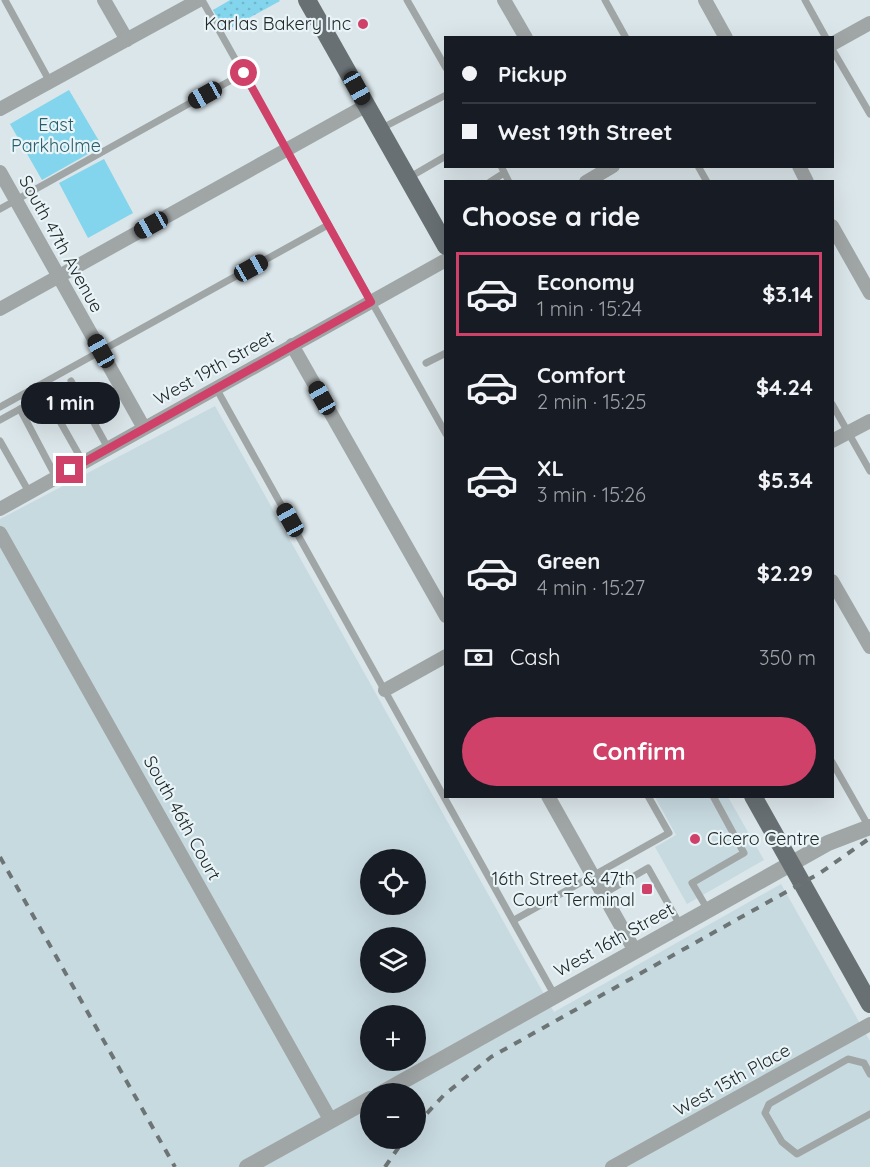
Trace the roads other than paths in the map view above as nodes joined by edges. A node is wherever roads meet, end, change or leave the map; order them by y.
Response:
1 (5, 0) edge
2 (104, 0) edge
3 (200, 0) edge
4 (307, 0) edge
5 (407, 0) edge
6 (504, 0) edge
7 (605, 0) edge
8 (705, 0) edge
9 (805, 0) edge
10 (870, 23) edge
11 (525, 36) edge
12 (625, 36) edge
13 (725, 36) edge
14 (825, 36) edge
15 (126, 40) junction
16 (834, 43) edge
17 (834, 51) edge
18 (444, 65) edge
19 (244, 73) junction
20 (50, 82) junction
21 (444, 96) edge
22 (367, 105) junction
23 (0, 109) edge
24 (870, 114) edge
25 (380, 130) junction
26 (286, 150) junction
27 (444, 157) edge
28 (0, 172) edge
29 (605, 172) edge
30 (407, 178) junction
31 (590, 180) edge
32 (16, 200) junction
33 (0, 209) edge
34 (328, 225) junction
35 (834, 229) edge
36 (444, 243) edge
37 (444, 261) edge
38 (59, 276) junction
39 (870, 292) edge
40 (371, 302) junction
41 (0, 309) edge
42 (292, 345) junction
43 (101, 351) junction
44 (444, 353) edge
45 (426, 363) dead end
46 (71, 381) dead end
47 (216, 388) junction
48 (0, 406) edge
49 (834, 408) edge
50 (20, 409) junction
51 (0, 420) edge
52 (870, 421) edge
53 (144, 428) junction
54 (444, 430) edge
55 (848, 432) junction
56 (834, 440) edge
57 (0, 441) edge
58 (108, 448) junction
59 (83, 462) junction
60 (870, 471) edge
61 (56, 477) junction
62 (29, 492) junction
63 (0, 508) edge
64 (0, 533) edge
65 (834, 585) edge
66 (444, 612) edge
67 (870, 648) edge
68 (444, 657) edge
69 (385, 690) junction
70 (834, 766) edge
71 (444, 795) edge
72 (446, 798) edge
73 (549, 798) edge
74 (649, 798) edge
75 (713, 798) edge
76 (754, 798) edge
77 (869, 827) edge
78 (791, 864) junction
79 (593, 876) junction
80 (603, 894) junction
81 (708, 910) junction
82 (514, 920) junction
83 (680, 925) junction
84 (635, 951) junction
85 (555, 996) junction
86 (870, 1004) edge
87 (870, 1024) edge
88 (869, 1071) edge
89 (400, 1083) edge
90 (360, 1105) edge
91 (870, 1114) edge
92 (331, 1121) junction
93 (247, 1167) edge
94 (612, 1167) edge

1 - 20 lane
2 - 15 street
3 - 15 street
3 - 19 lane
4 - 22 main road
5 - 18 lane
6 - 11 street
7 - 12 lane
8 - 13 street
9 - 14 lane
10 - 16 street
15 - 20 street
17 - 24 lane
19 - 26 lane
19 - 32 lane
20 - 23 street
21 - 25 lane
22 - 25 main road
22 - 26 street
25 - 30 main road
26 - 34 lane
26 - 38 street
27 - 30 lane
28 - 32 street, South 47th Avenue
29 - 31 street
30 - 36 main road
32 - 33 lane
32 - 38 street, South 47th Avenue
34 - 40 lane
34 - 43 lane
35 - 39 street
37 - 40 street, West 19th Street
38 - 41 street
38 - 43 street, South 47th Avenue
40 - 42 street, West 19th Street
40 - 54 lane
42 - 47 street, West 19th Street
42 - 66 street
43 - 48 lane
43 - 53 street, South 47th Avenue
44 - 45 lane
46 - 58 lane
47 - 53 street, West 19th Street
47 - 69 lane
49 - 55 lane
50 - 51 lane
50 - 59 lane
50 - 61 lane
52 - 55 street
53 - 58 street, West 19th Street
55 - 56 street
55 - 60 lane
57 - 62 lane
58 - 59 street, West 19th Street
59 - 61 street, West 19th Street
61 - 62 street, West 19th Street
62 - 63 street, West 19th Street
64 - 92 street, South 46th Court
65 - 67 street
68 - 69 street
69 - 71 lane
70 - 77 lane
72 - 82 lane
73 - 79 street
74 - 79 lane
75 - 81 lane
76 - 78 main road
77 - 78 street, West 16th Street
78 - 81 street, West 16th Street
78 - 86 main road
79 - 80 street
79 - 82 lane
80 - 83 lane
80 - 84 street
81 - 83 street, West 16th Street
82 - 85 lane
83 - 84 street, West 16th Street
84 - 85 street, West 16th Street
85 - 89 street, West 16th Street
87 - 94 street, West 15th Place
88 - 91 lane
90 - 92 street
92 - 93 street

